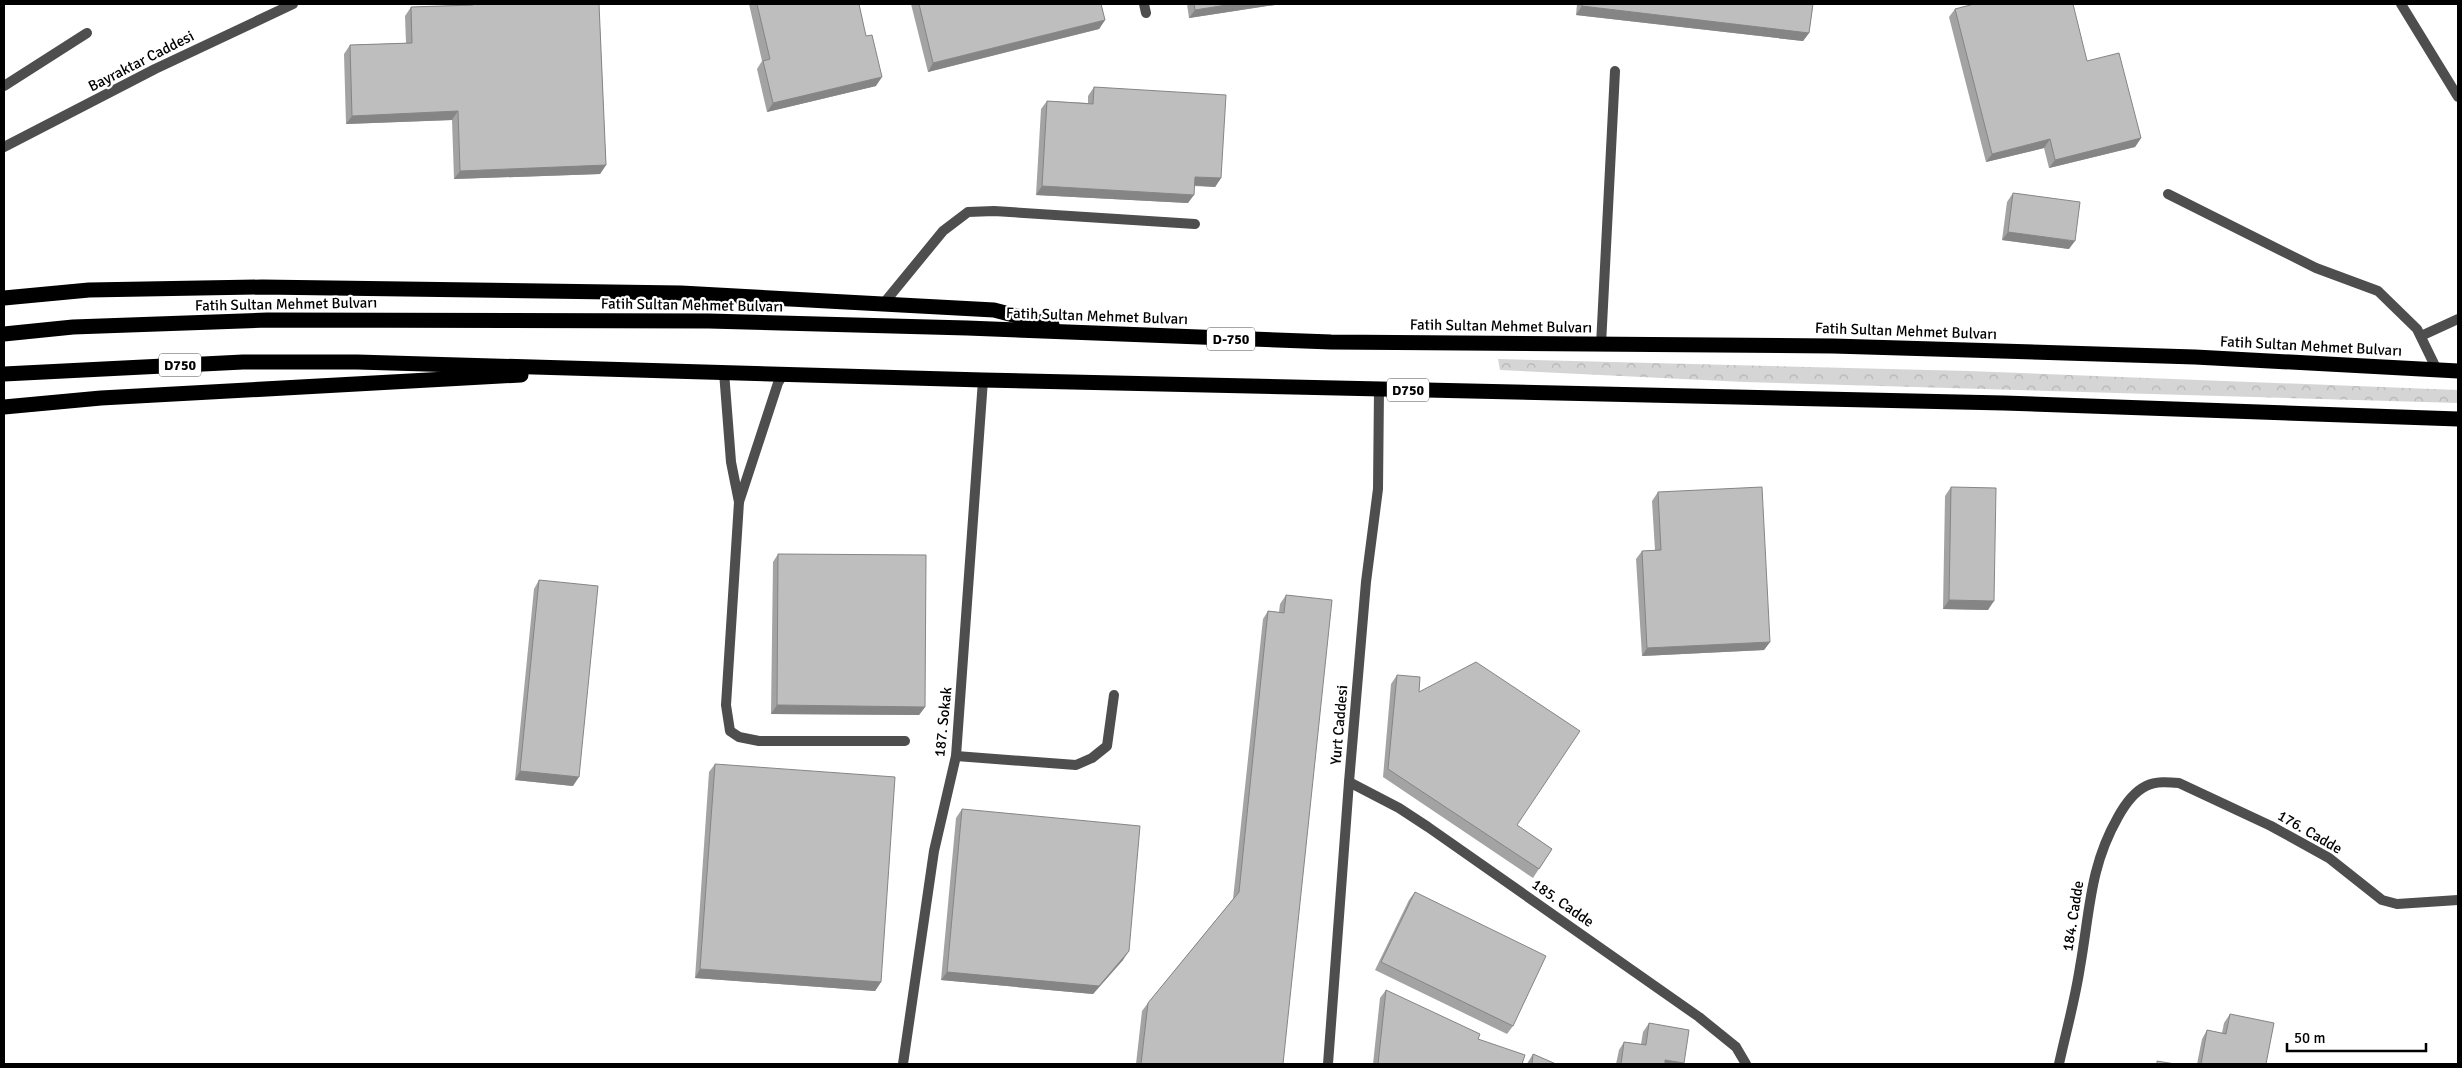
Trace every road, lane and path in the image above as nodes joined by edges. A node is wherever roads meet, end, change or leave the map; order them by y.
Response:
1 (293, 4) edge
2 (2401, 4) edge
3 (86, 34) dead end
4 (1615, 71) dead end
5 (4, 86) edge
6 (2458, 97) edge
7 (4, 147) edge
8 (2168, 194) dead end
9 (1196, 224) dead end
10 (4, 298) edge
11 (884, 302) junction
12 (2458, 319) edge
13 (1082, 332) junction
14 (4, 334) edge
15 (2421, 336) junction
16 (1601, 345) junction
17 (636, 368) junction
18 (2437, 370) junction
19 (2458, 371) edge
20 (724, 372) junction
21 (4, 374) edge
22 (784, 374) junction
23 (983, 380) junction
24 (1379, 389) junction
25 (4, 407) edge
26 (2458, 419) edge
27 (739, 502) junction
28 (1114, 695) dead end
29 (905, 741) dead end
30 (956, 756) junction
31 (1349, 782) junction
32 (2145, 786) joint
33 (2458, 900) edge
34 (902, 1064) edge
35 (1328, 1064) edge
36 (1746, 1064) edge
37 (2059, 1064) edge

1 - 7 street, Bayraktar Caddesi
2 - 6 street
3 - 5 street
4 - 16 street
8 - 15 street
9 - 11 street
10 - 11 highway
11 - 13 highway
12 - 15 street
13 - 14 highway, Fatih Sultan Mehmet Bulvarı / D-750
13 - 16 highway, Fatih Sultan Mehmet Bulvarı / D-750
15 - 18 street
16 - 18 highway, Fatih Sultan Mehmet Bulvarı / D-750
17 - 20 highway, D750
17 - 21 highway, D750
17 - 25 highway
18 - 19 highway, Fatih Sultan Mehmet Bulvarı / D-750
20 - 22 highway, D750
20 - 27 street
22 - 23 highway, D750
22 - 27 street
23 - 24 highway, D750
23 - 30 street, 187. Sokak
24 - 26 highway, D750
24 - 31 street, Yurt Caddesi
27 - 29 street
28 - 30 street
30 - 34 street, 187. Sokak
31 - 35 street, Yurt Caddesi
31 - 36 street, 185. Cadde
32 - 33 street, 176. Cadde
32 - 37 street, 184. Cadde

